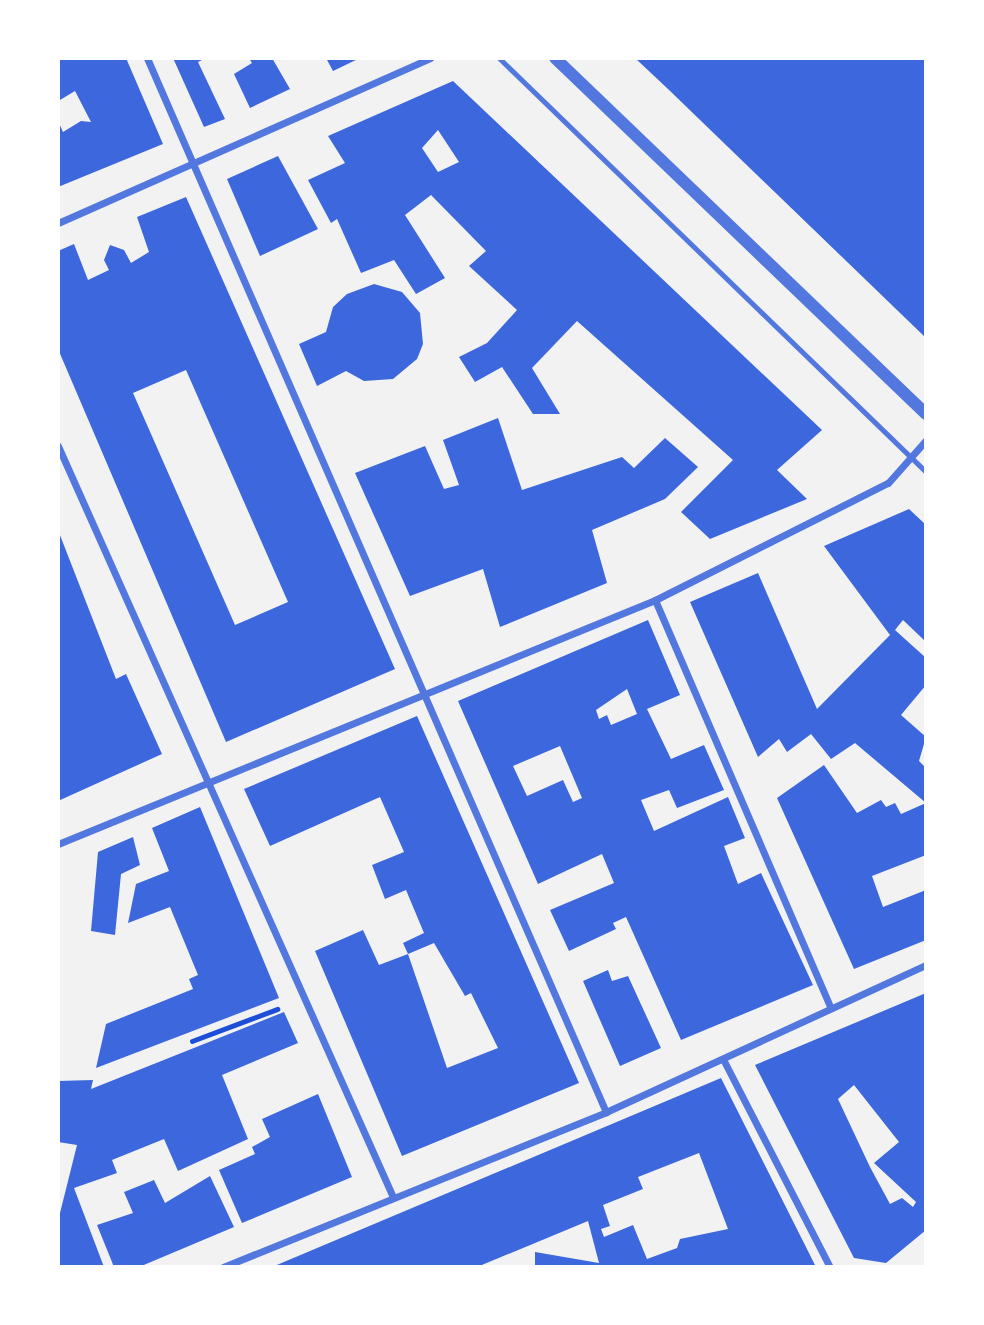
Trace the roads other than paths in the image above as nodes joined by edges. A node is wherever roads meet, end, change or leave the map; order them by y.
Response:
1 (147, 58) edge
2 (430, 58) edge
3 (499, 58) edge
4 (555, 58) edge
5 (192, 166) junction
6 (58, 223) edge
7 (926, 414) edge
8 (926, 439) edge
9 (58, 446) edge
10 (910, 458) junction
11 (926, 472) edge
12 (655, 600) junction
13 (422, 691) junction
14 (203, 783) junction
15 (58, 844) edge
16 (926, 965) edge
17 (830, 1007) junction
18 (724, 1061) junction
19 (606, 1112) junction
20 (393, 1197) junction
21 (235, 1265) edge
22 (223, 1267) edge
23 (830, 1267) edge

1 - 5 street
2 - 5 street
3 - 10 lane
4 - 7 street
5 - 6 street
5 - 13 street
8 - 10 street
9 - 14 street
10 - 11 lane
10 - 12 street
12 - 13 street
12 - 17 street
13 - 14 street
13 - 19 street
14 - 15 street
14 - 20 street
16 - 17 street
17 - 18 street
18 - 19 street
18 - 23 street
19 - 20 street
20 - 21 street
21 - 22 street

